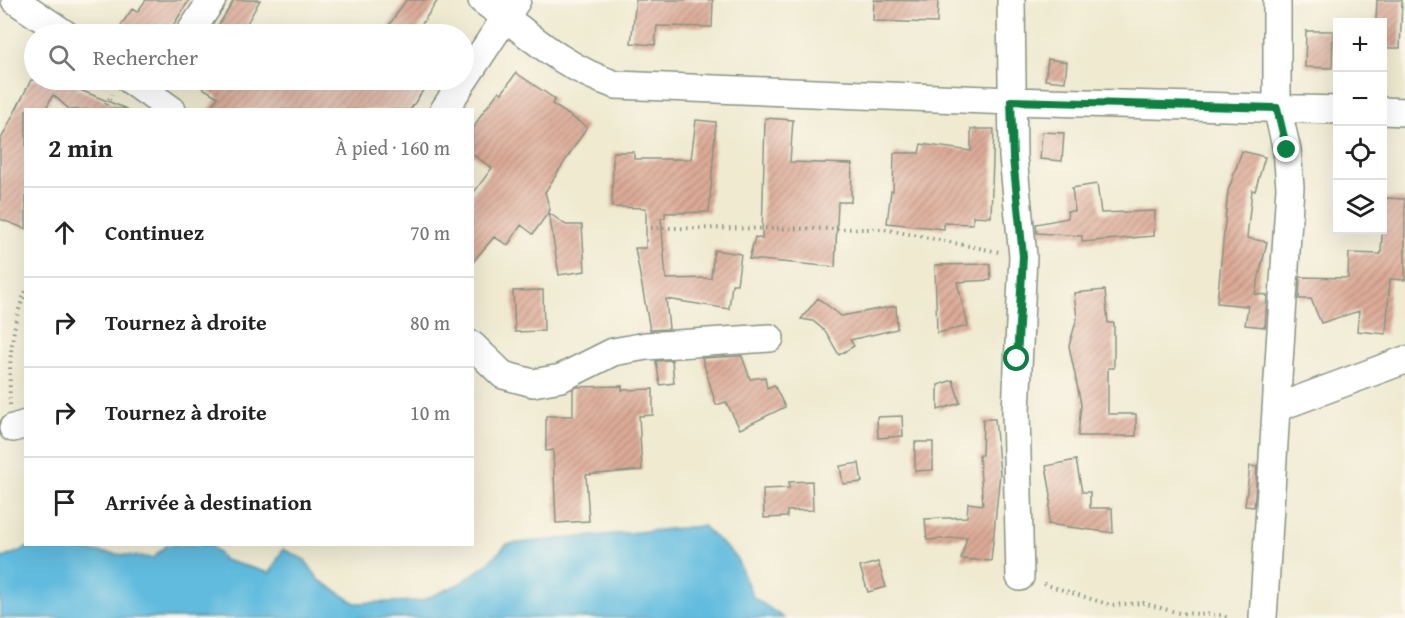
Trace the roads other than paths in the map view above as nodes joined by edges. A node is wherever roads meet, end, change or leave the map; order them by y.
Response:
1 (15, 0) edge
2 (212, 0) edge
3 (482, 0) edge
4 (1011, 0) edge
5 (1277, 0) edge
6 (512, 9) edge
7 (50, 24) edge
8 (196, 24) edge
9 (474, 65) edge
10 (152, 90) edge
11 (457, 90) edge
12 (1011, 101) junction
13 (170, 108) edge
14 (445, 108) edge
15 (1277, 108) junction
16 (1333, 110) edge
17 (1387, 111) edge
18 (1405, 112) edge
19 (770, 338) dead end
20 (474, 347) edge
21 (1405, 360) edge
22 (1276, 408) junction
23 (1020, 577) road end
24 (1263, 618) edge

1 - 7 street
2 - 8 street
3 - 6 street
4 - 12 street
5 - 15 street
6 - 9 street
6 - 12 street
10 - 13 street
11 - 14 street
12 - 15 street
12 - 23 street
15 - 16 street
15 - 22 street
17 - 18 street
19 - 20 street
21 - 22 street
22 - 24 street

